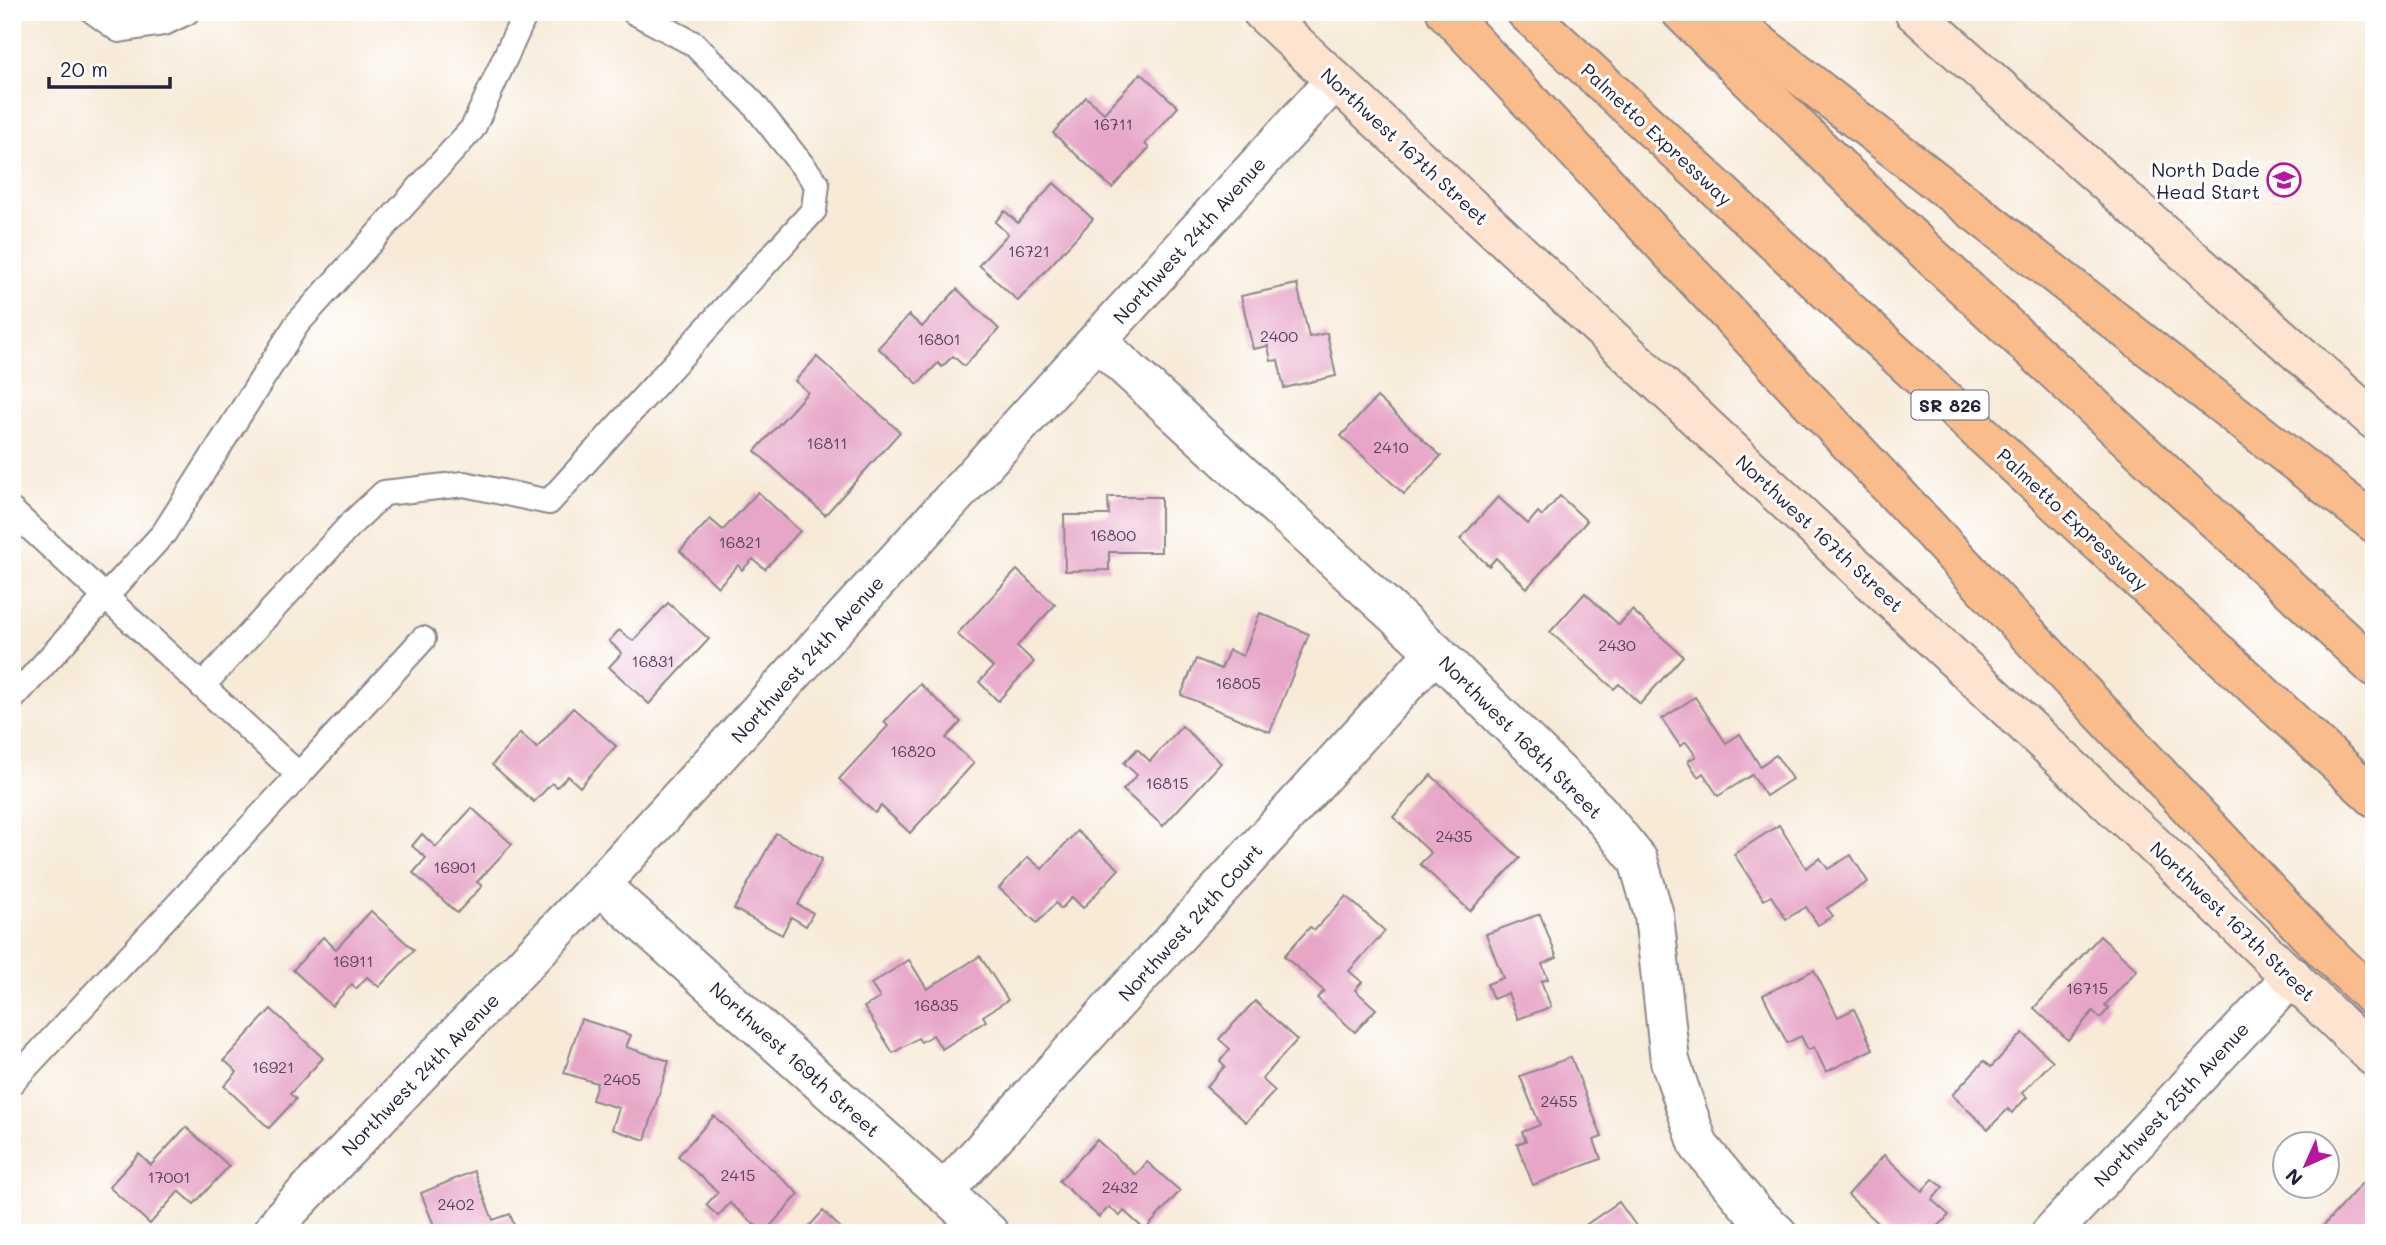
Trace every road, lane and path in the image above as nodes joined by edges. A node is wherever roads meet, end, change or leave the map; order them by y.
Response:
1 (94, 12) edge
2 (187, 12) edge
3 (526, 12) edge
4 (634, 12) edge
5 (1262, 12) edge
6 (1446, 12) edge
7 (1526, 12) edge
8 (1681, 12) edge
9 (1719, 12) edge
10 (1914, 12) edge
11 (1335, 80) junction
12 (1097, 341) junction
13 (2374, 420) edge
14 (12, 511) edge
15 (2374, 523) edge
16 (107, 598) junction
17 (423, 639) dead end
18 (1435, 652) junction
19 (2374, 667) edge
20 (202, 686) junction
21 (12, 699) edge
22 (299, 775) junction
23 (2374, 797) edge
24 (600, 886) junction
25 (2292, 976) junction
26 (2374, 998) edge
27 (2374, 1057) edge
28 (12, 1082) edge
29 (944, 1192) junction
30 (284, 1228) edge
31 (989, 1233) edge
32 (1777, 1233) edge
33 (2051, 1233) edge

1 - 2 lane
3 - 16 lane
4 - 20 lane
5 - 11 street, Northwest 167th Street
6 - 26 highway
7 - 23 highway, Palmetto Expressway / SR 826
8 - 19 highway
9 - 15 highway
10 - 13 street
11 - 12 street, Northwest 24th Avenue
11 - 25 street, Northwest 167th Street
12 - 18 street, Northwest 168th Street
12 - 24 street, Northwest 24th Avenue
14 - 16 lane
16 - 20 lane
16 - 21 lane
17 - 22 lane
18 - 29 street, Northwest 24th Court
18 - 32 street, Northwest 168th Street
20 - 22 lane
22 - 28 lane
24 - 29 street, Northwest 169th Street
24 - 30 street, Northwest 24th Avenue
25 - 27 street, Northwest 167th Street
25 - 33 street, Northwest 25th Avenue
29 - 31 street, Northwest 169th Street

